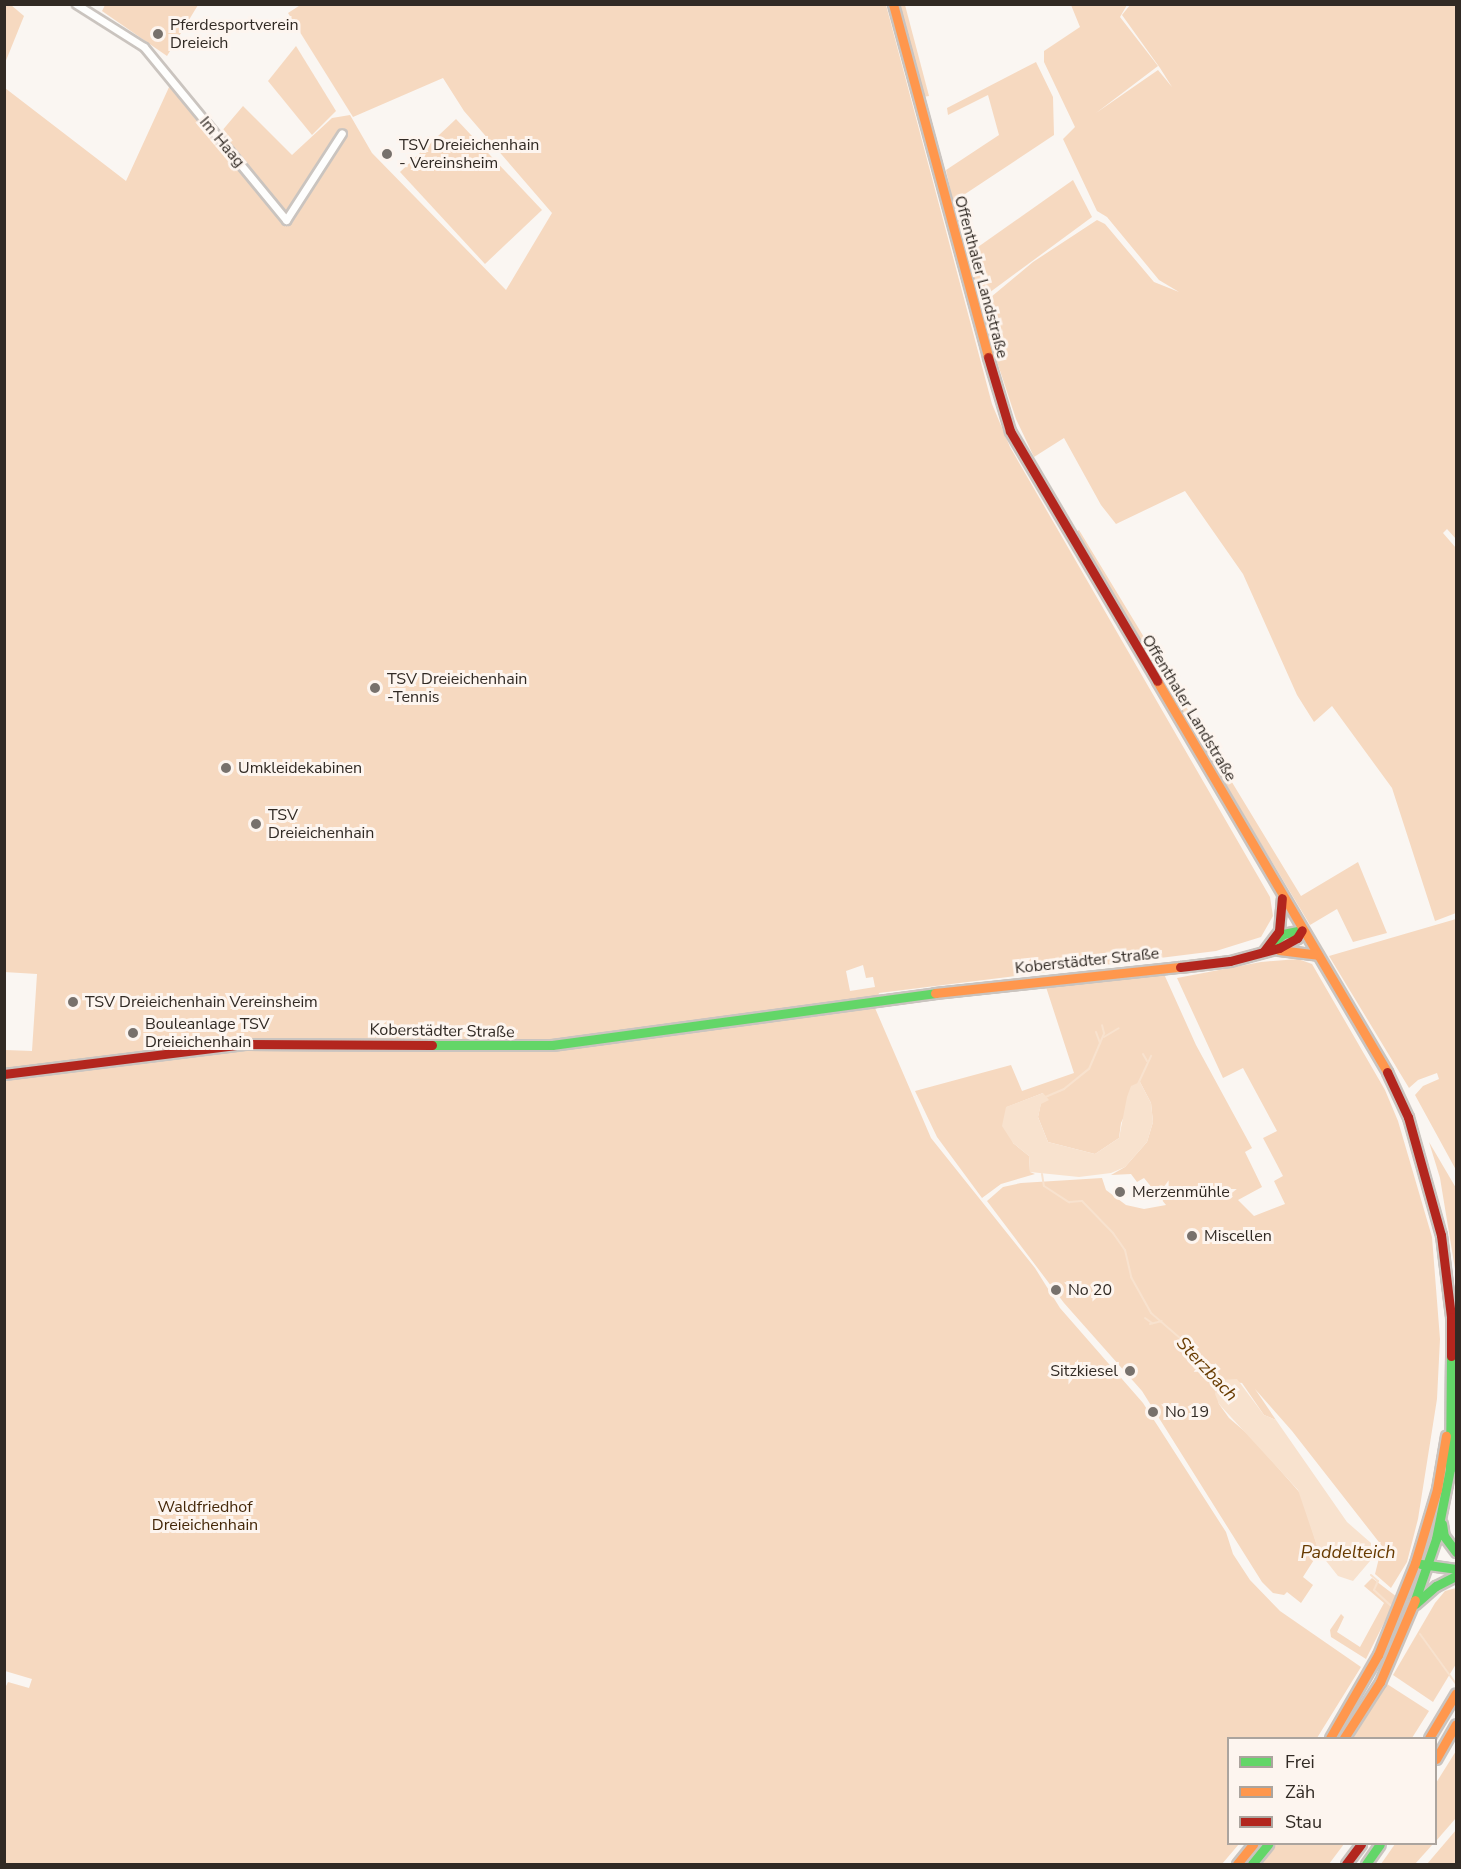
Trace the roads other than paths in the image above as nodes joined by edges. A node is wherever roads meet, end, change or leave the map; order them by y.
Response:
1 (76, 4) edge
2 (893, 4) edge
3 (342, 133) dead end
4 (1282, 898) junction
5 (1302, 930) junction
6 (1264, 951) junction
7 (1318, 955) junction
8 (4, 1074) edge
9 (1450, 1420) junction
10 (1441, 1521) junction
11 (1456, 1552) edge
12 (1415, 1563) junction
13 (1428, 1565) junction
14 (1456, 1569) edge
15 (1456, 1576) edge
16 (1413, 1606) junction
17 (1456, 1693) edge
18 (1456, 1724) edge
19 (1331, 1737) edge
20 (1345, 1737) edge
21 (1430, 1737) edge
22 (1437, 1757) edge
23 (1252, 1845) edge
24 (1267, 1845) edge
25 (1360, 1845) edge
26 (1379, 1845) edge
27 (1237, 1864) edge
28 (1252, 1864) edge
29 (1346, 1864) edge
30 (1366, 1864) edge

1 - 3 street, Im Haag
2 - 4 main road, Offenthaler Landstraße
4 - 5 main road, Offenthaler Landstraße
4 - 6 main road
5 - 6 main road
5 - 7 main road, Offenthaler Landstraße
6 - 7 main road
6 - 8 main road, Koberstädter Straße
7 - 9 main road, Offenthaler Landstraße
9 - 10 main road, Offenthaler Landstraße
9 - 12 main road, Offenthaler Landstraße
10 - 11 main road
10 - 13 main road, Offenthaler Landstraße
12 - 13 main road
12 - 19 main road, Offenthaler Landstraße
13 - 14 main road
13 - 16 main road, Offenthaler Landstraße
15 - 16 main road
16 - 20 main road, Offenthaler Landstraße
17 - 21 main road
18 - 22 main road
23 - 27 main road
24 - 28 main road
25 - 29 main road
26 - 30 main road

